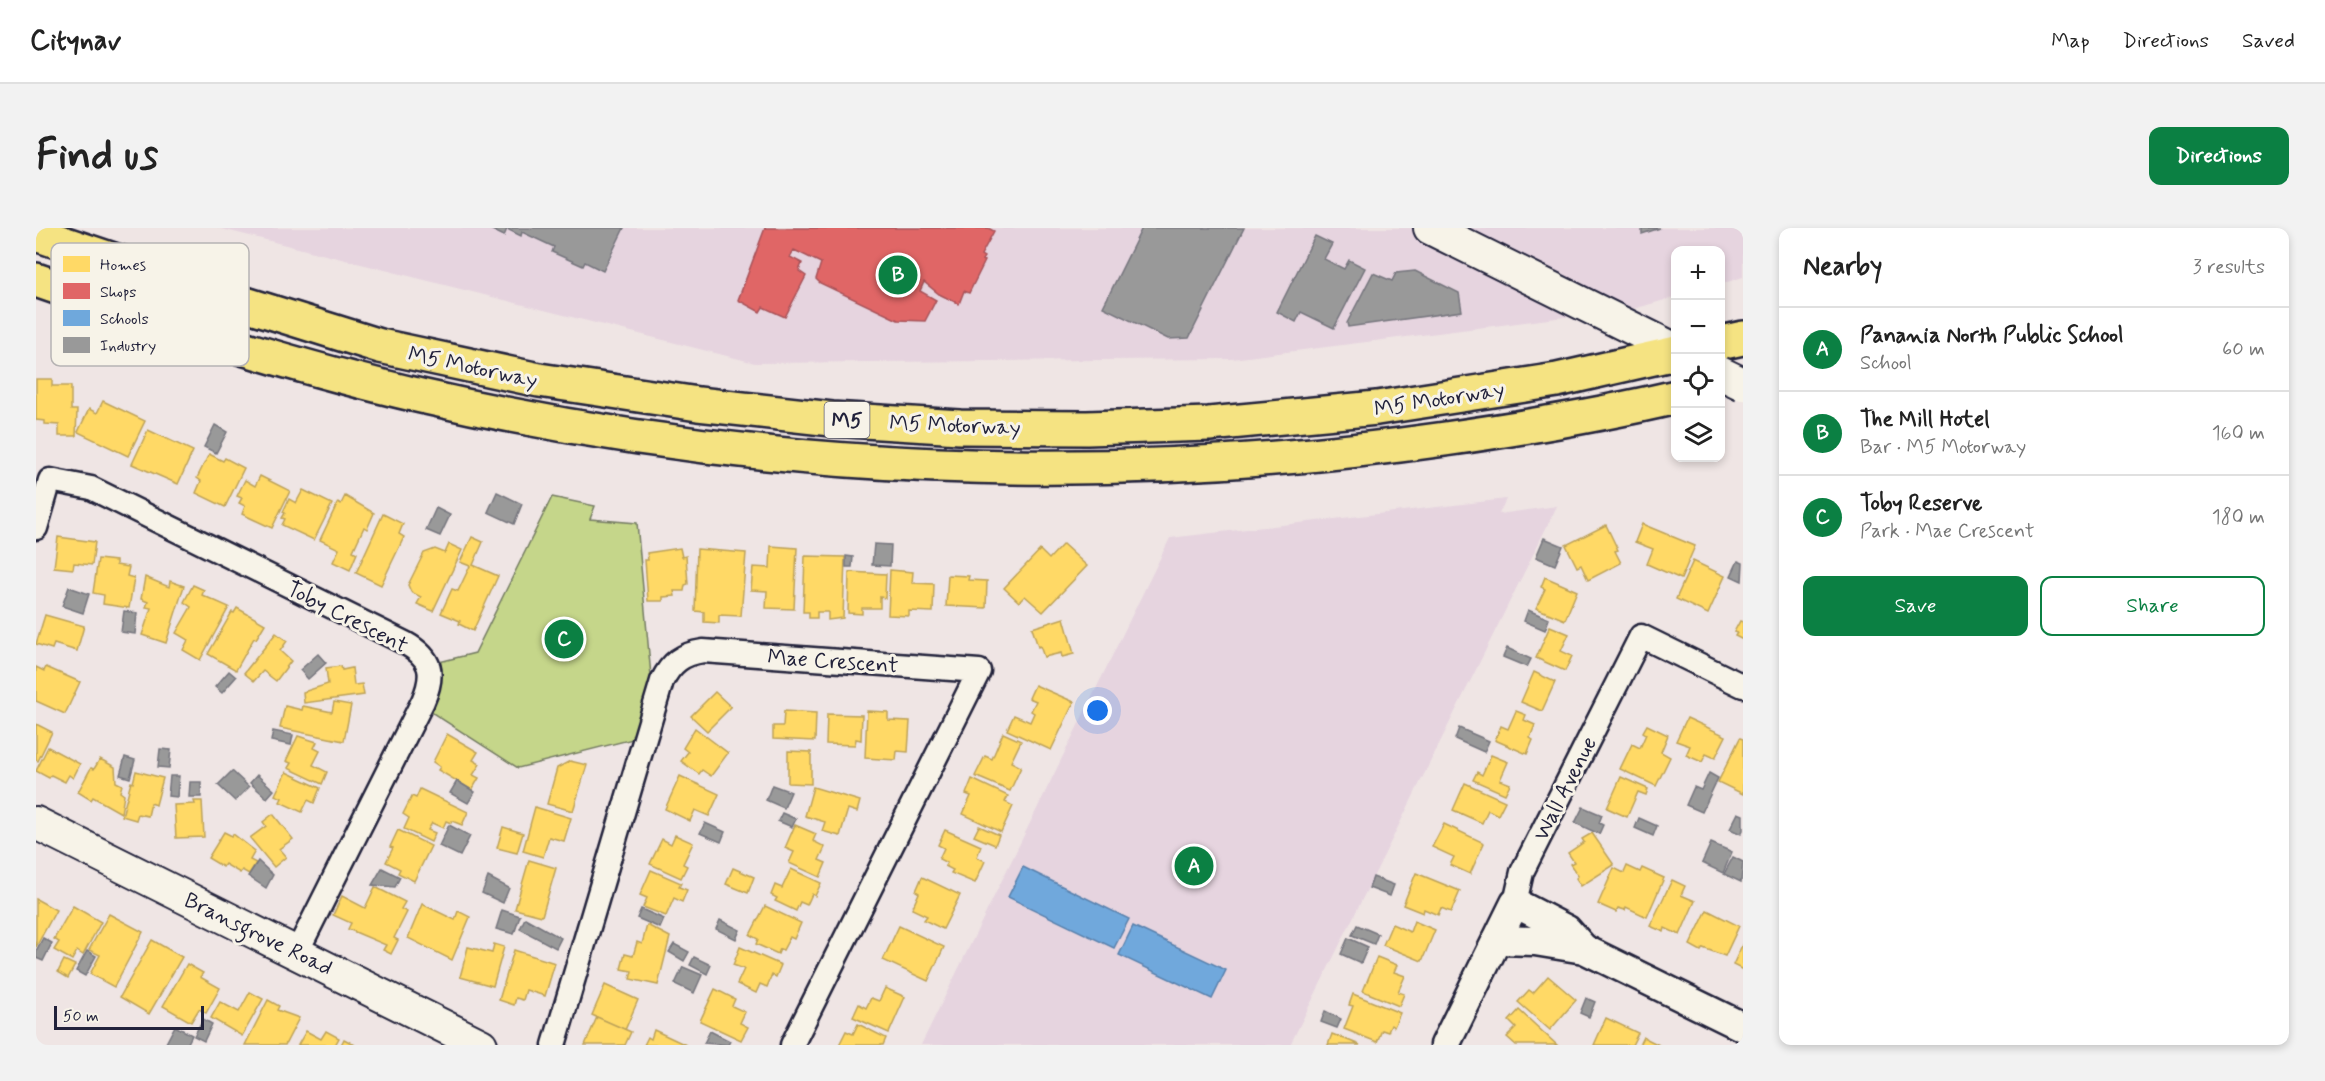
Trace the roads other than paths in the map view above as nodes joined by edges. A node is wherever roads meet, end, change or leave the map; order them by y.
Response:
1 (1430, 228) edge
2 (36, 234) edge
3 (63, 243) edge
4 (36, 280) edge
5 (51, 285) edge
6 (249, 305) edge
7 (1743, 338) edge
8 (1725, 342) edge
9 (1671, 349) edge
10 (249, 351) edge
11 (1671, 353) edge
12 (1725, 375) edge
13 (1743, 383) edge
14 (1725, 386) edge
15 (1671, 399) edge
16 (36, 528) edge
17 (1743, 686) edge
18 (36, 823) edge
19 (1515, 903) junction
20 (1497, 940) junction
21 (1584, 949) junction
22 (297, 952) junction
23 (1743, 1027) edge
24 (481, 1045) edge
25 (554, 1045) edge
26 (792, 1045) edge
27 (1444, 1045) edge

1 - 9 main road
2 - 3 highway, M5 Motorway / M5
4 - 5 highway, M5 Motorway / M5
6 - 11 highway, M5 Motorway / M5
7 - 8 highway
10 - 15 highway, M5 Motorway / M5
12 - 13 main road, bridge
13 - 14 highway
16 - 22 street, Toby Crescent
17 - 19 street, Wall Avenue
18 - 22 main road, Bransgrove Road
19 - 20 street, Wall Avenue
19 - 21 street
20 - 21 street
20 - 27 street, Wall Avenue
21 - 23 street
22 - 24 main road, Bransgrove Road
25 - 26 street, Mae Crescent

